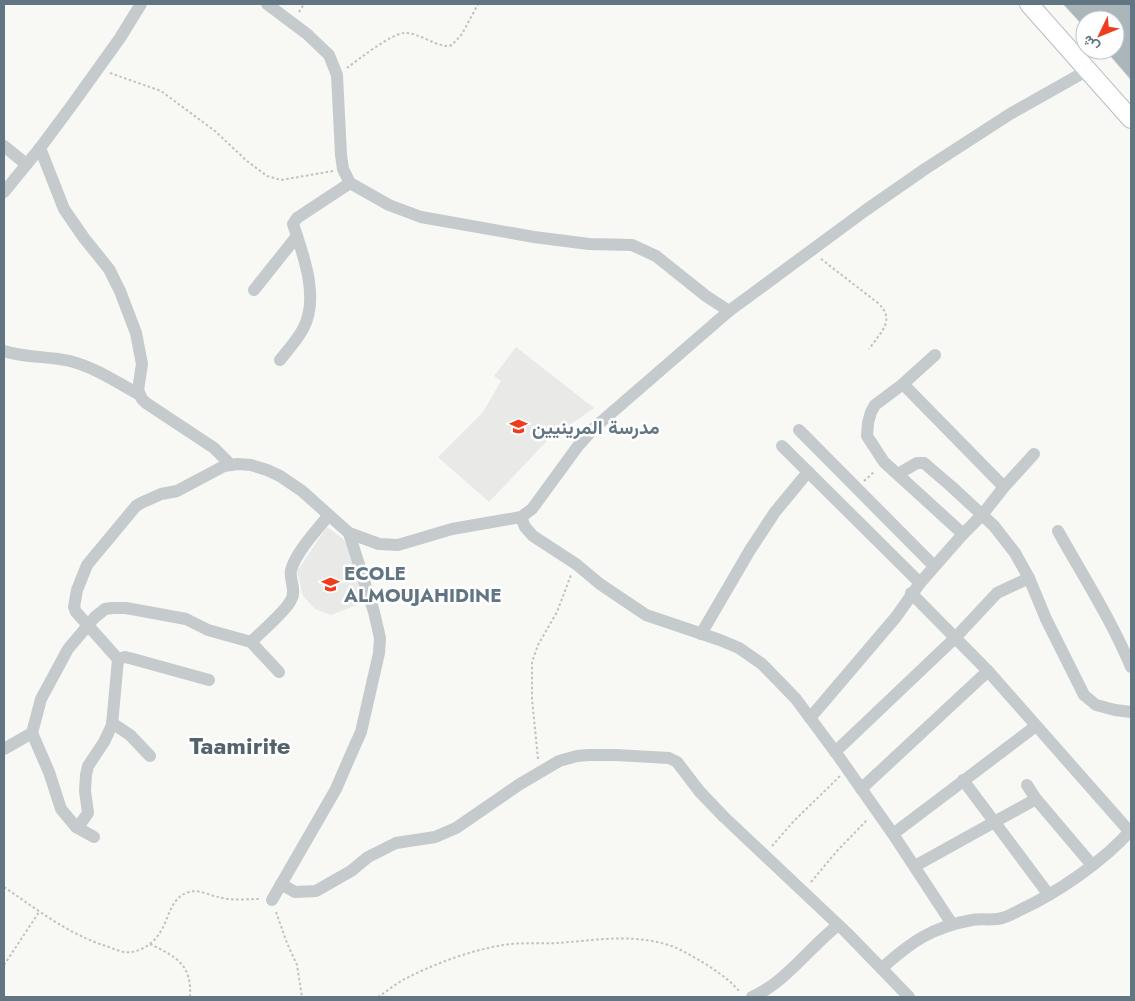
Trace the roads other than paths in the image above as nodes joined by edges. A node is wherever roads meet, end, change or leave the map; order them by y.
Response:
1 (140, 4) edge
2 (267, 4) edge
3 (1028, 4) edge
4 (1088, 70) junction
5 (1131, 119) edge
6 (4, 146) edge
7 (40, 148) junction
8 (26, 164) junction
9 (350, 182) junction
10 (4, 192) edge
11 (297, 236) junction
12 (254, 290) dead end
13 (729, 311) junction
14 (4, 351) edge
15 (935, 355) dead end
16 (280, 360) dead end
17 (903, 384) junction
18 (140, 395) junction
19 (798, 430) dead end
20 (782, 446) dead end
21 (1034, 454) dead end
22 (231, 465) junction
23 (808, 472) junction
24 (898, 474) junction
25 (1004, 487) junction
26 (982, 515) junction
27 (328, 516) junction
28 (521, 517) junction
29 (1058, 531) dead end
30 (349, 532) junction
31 (963, 534) junction
32 (934, 566) junction
33 (1029, 578) junction
34 (920, 582) junction
35 (912, 593) junction
36 (88, 625) junction
37 (700, 634) junction
38 (955, 638) junction
39 (251, 642) junction
40 (118, 659) junction
41 (1131, 667) edge
42 (988, 671) junction
43 (279, 672) dead end
44 (209, 680) dead end
45 (1131, 712) edge
46 (810, 718) junction
47 (112, 723) junction
48 (1036, 726) junction
49 (32, 733) junction
50 (4, 749) edge
51 (835, 752) junction
52 (150, 756) dead end
53 (963, 780) junction
54 (1027, 785) dead end
55 (861, 789) junction
56 (1036, 798) junction
57 (994, 822) junction
58 (76, 827) junction
59 (1130, 831) edge
60 (893, 834) junction
61 (94, 837) dead end
62 (1092, 865) junction
63 (915, 866) junction
64 (281, 884) junction
65 (1049, 895) junction
66 (272, 900) road end
67 (952, 924) junction
68 (838, 925) junction
69 (882, 968) junction
70 (752, 997) edge
71 (909, 997) edge

1 - 7 street
2 - 9 street
3 - 4 main road
4 - 5 main road
4 - 13 street
6 - 8 street
7 - 8 street
7 - 18 street
8 - 10 street
9 - 11 street
9 - 13 street
11 - 12 street
11 - 16 street
13 - 28 street
14 - 18 street
15 - 17 street
17 - 24 street
17 - 25 street
18 - 22 street
19 - 32 street
20 - 23 street
21 - 25 street
22 - 27 street
22 - 36 street
23 - 34 street
23 - 37 street
24 - 26 street
24 - 31 street
25 - 26 street
26 - 31 street
26 - 33 street
27 - 30 street
27 - 39 street
28 - 30 street
28 - 37 street
29 - 41 street
30 - 64 street
31 - 32 street
32 - 34 street
33 - 38 street
33 - 45 street
34 - 35 street
35 - 38 street
35 - 46 street
36 - 39 street
36 - 40 street
36 - 49 street
37 - 46 street
38 - 42 street
38 - 51 street
39 - 43 street
40 - 44 street
40 - 47 street
42 - 48 street
42 - 55 street
46 - 51 street
47 - 52 street
47 - 58 street
48 - 53 street
48 - 59 street
49 - 50 street
49 - 58 street
51 - 55 street
53 - 57 street
53 - 60 street
54 - 56 street
55 - 60 street
56 - 57 street
56 - 62 street
57 - 63 street
57 - 65 street
58 - 61 street
59 - 62 street
60 - 63 street
62 - 65 street
63 - 67 street
64 - 66 street
64 - 68 street
65 - 67 street
67 - 69 street
68 - 69 street
68 - 70 street
69 - 71 street

